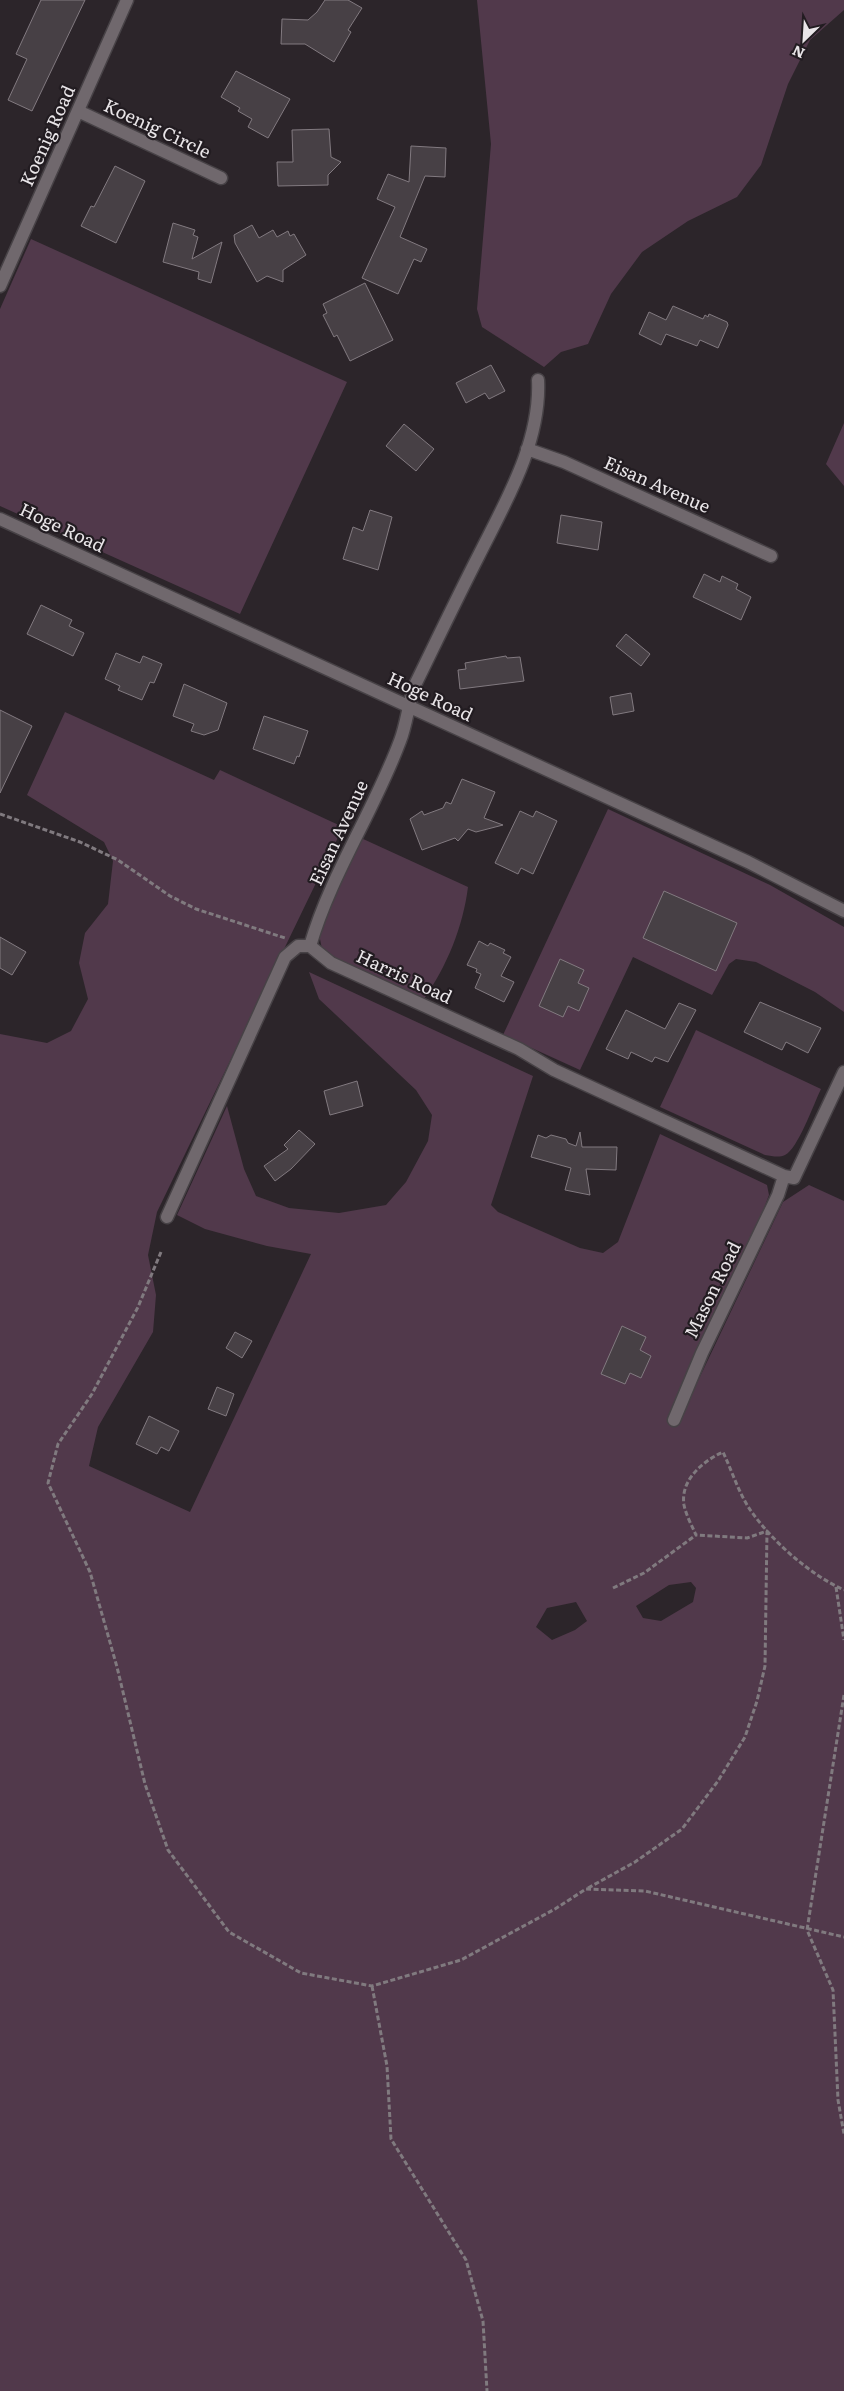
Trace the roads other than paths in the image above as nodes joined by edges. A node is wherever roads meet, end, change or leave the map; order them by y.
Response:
1 (127, 0) edge
2 (78, 111) junction
3 (221, 178) dead end
4 (0, 286) edge
5 (538, 380) dead end
6 (527, 450) junction
7 (0, 519) edge
8 (771, 556) dead end
9 (408, 705) junction
10 (844, 911) edge
11 (310, 946) junction
12 (844, 1072) edge
13 (789, 1177) junction
14 (167, 1217) dead end
15 (674, 1420) dead end

1 - 2 street, Koenig Road
2 - 3 street, Koenig Circle
2 - 4 street, Koenig Road
5 - 6 street, Eisan Avenue
6 - 8 street, Eisan Avenue
6 - 9 street, Eisan Avenue
7 - 9 street, Hoge Road
9 - 10 street, Hoge Road
9 - 11 street, Eisan Avenue
11 - 13 street, Harris Road
11 - 14 street
12 - 13 street, Mason Road
13 - 15 street, Mason Road

